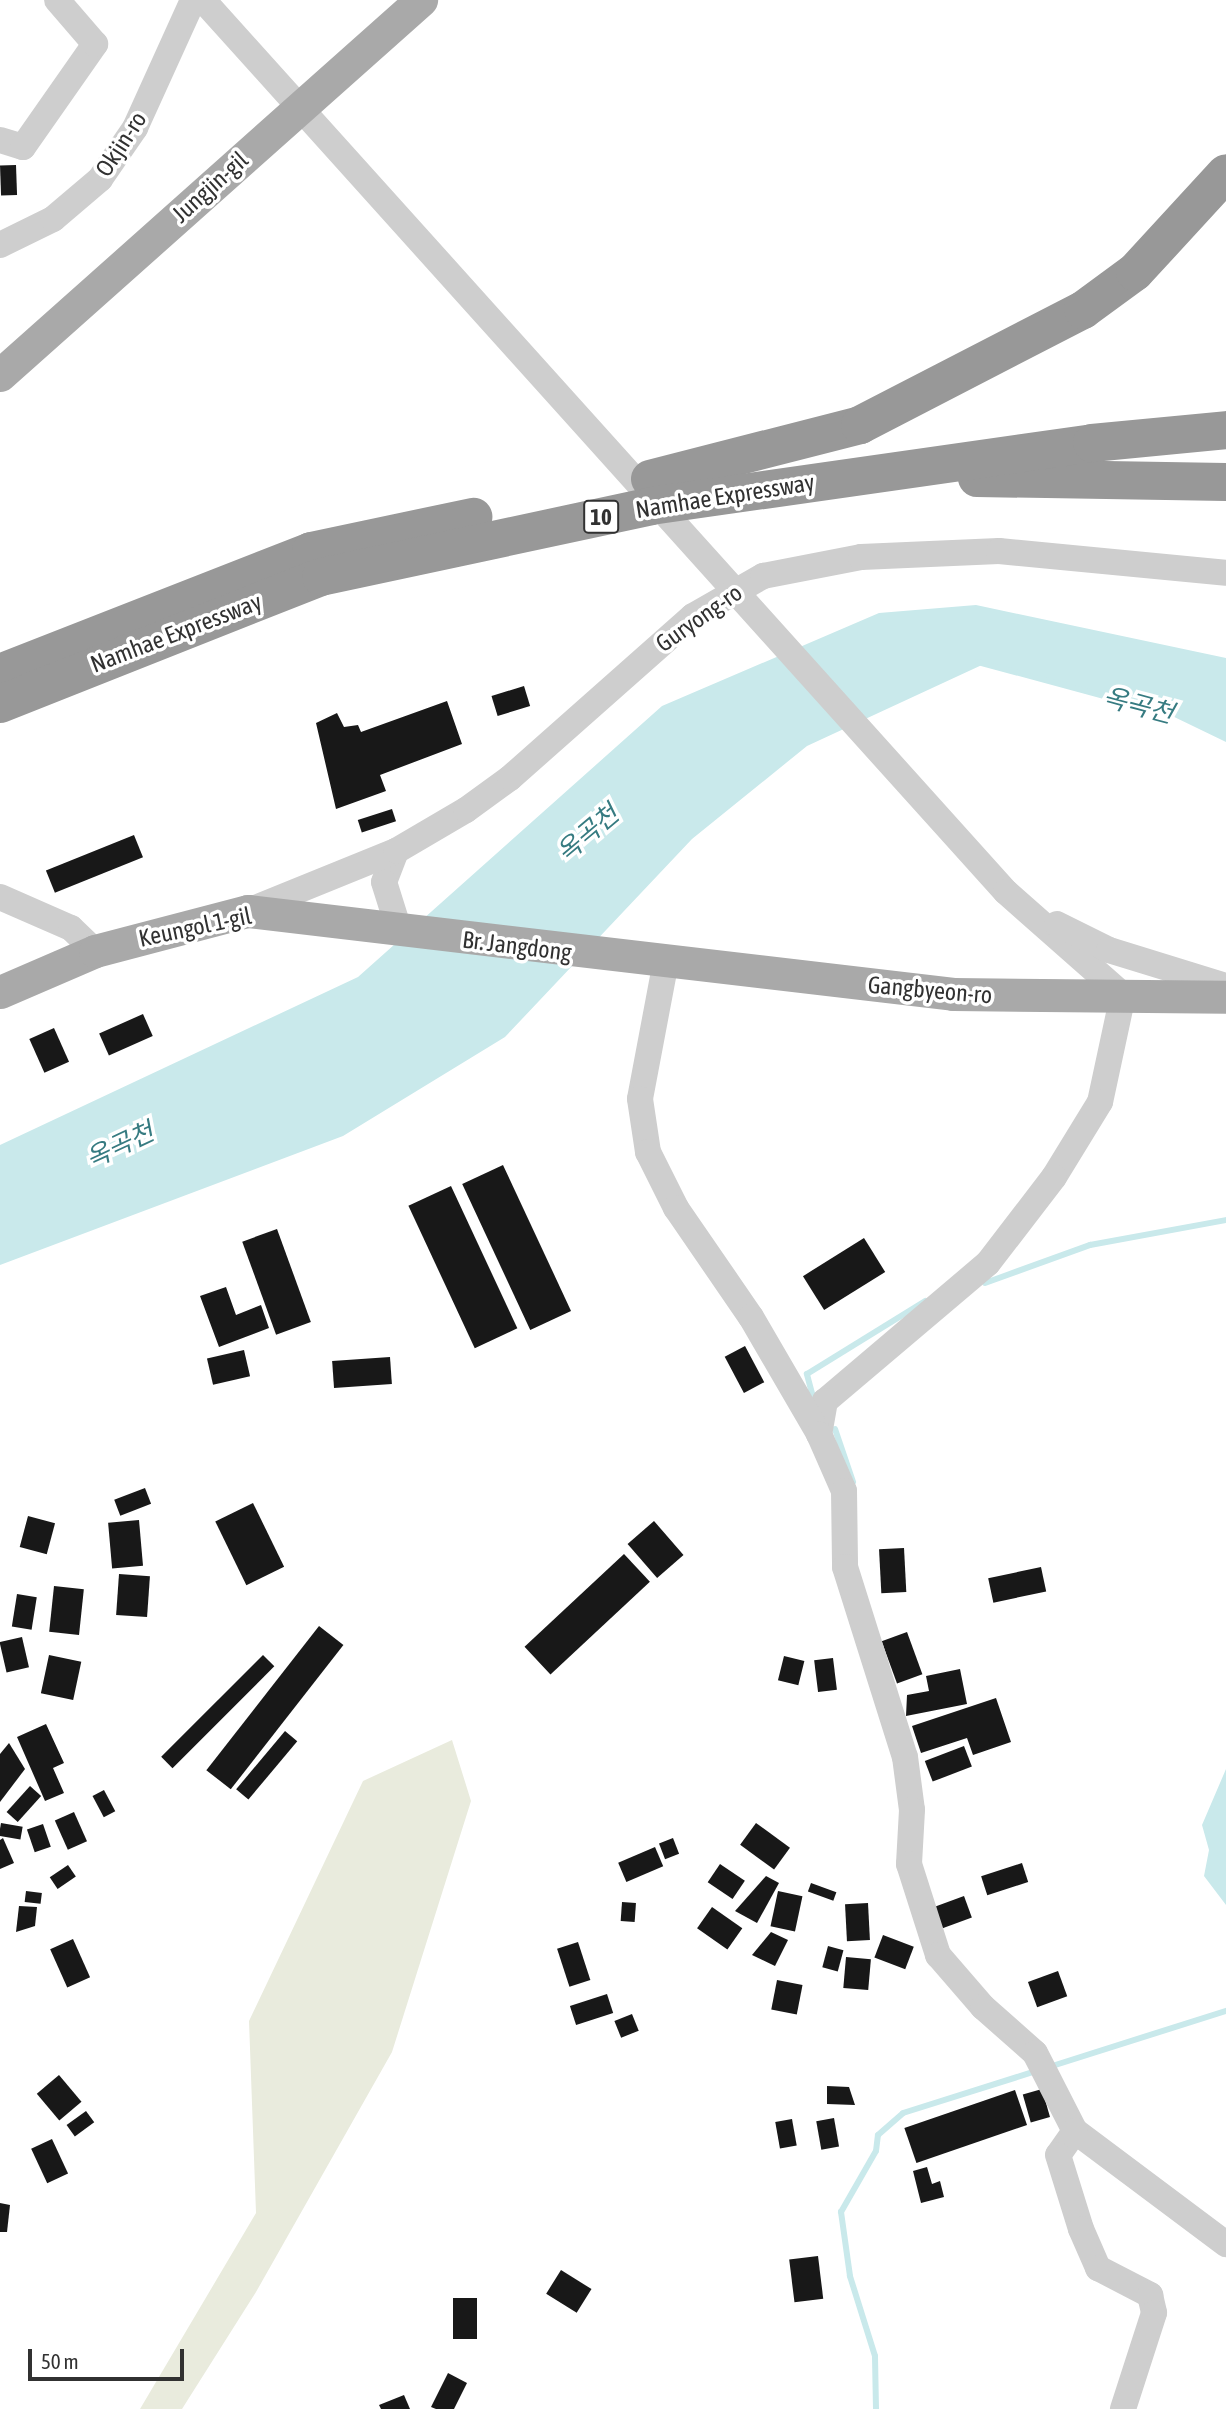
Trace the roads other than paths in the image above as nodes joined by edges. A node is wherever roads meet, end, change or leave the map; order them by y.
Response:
1 (57, 0) edge
2 (193, 0) edge
3 (203, 0) edge
4 (421, 0) edge
5 (0, 140) edge
6 (1226, 173) edge
7 (0, 245) edge
8 (0, 375) edge
9 (1226, 405) edge
10 (1226, 430) edge
11 (856, 476) junction
12 (650, 479) junction
13 (1226, 482) edge
14 (1226, 573) edge
15 (0, 673) edge
16 (0, 704) edge
17 (396, 851) junction
18 (0, 897) edge
19 (1015, 900) junction
20 (248, 911) junction
21 (399, 930) junction
22 (95, 951) junction
23 (650, 960) junction
24 (1226, 986) edge
25 (0, 992) edge
26 (1123, 995) junction
27 (1226, 998) edge
28 (819, 1434) junction
29 (1075, 2131) junction
30 (1226, 2244) edge
31 (1123, 2409) edge

1 - 5 street
2 - 7 street, Okjin-ro
3 - 19 street
4 - 8 main road, Jungjin-gil
6 - 12 highway
9 - 12 highway, Namhae Expressway / 10
10 - 11 highway, Namhae Expressway / 10
11 - 13 highway
11 - 16 highway, Namhae Expressway / 10
12 - 15 highway, Namhae Expressway / 10
14 - 17 street, Guryong-ro
17 - 20 street, Guryong-ro
17 - 21 street
18 - 22 street
19 - 24 street
19 - 26 street
20 - 21 main road, Keungol 1-gil
20 - 22 main road, Keungol 1-gil
21 - 23 main road, Br. Jangdong
22 - 25 main road, Keungol 1-gil
23 - 26 main road, Gangbyeon-ro
23 - 28 street
26 - 27 main road, Gangbyeon-ro
26 - 28 street
28 - 29 street
29 - 30 street
29 - 31 street

